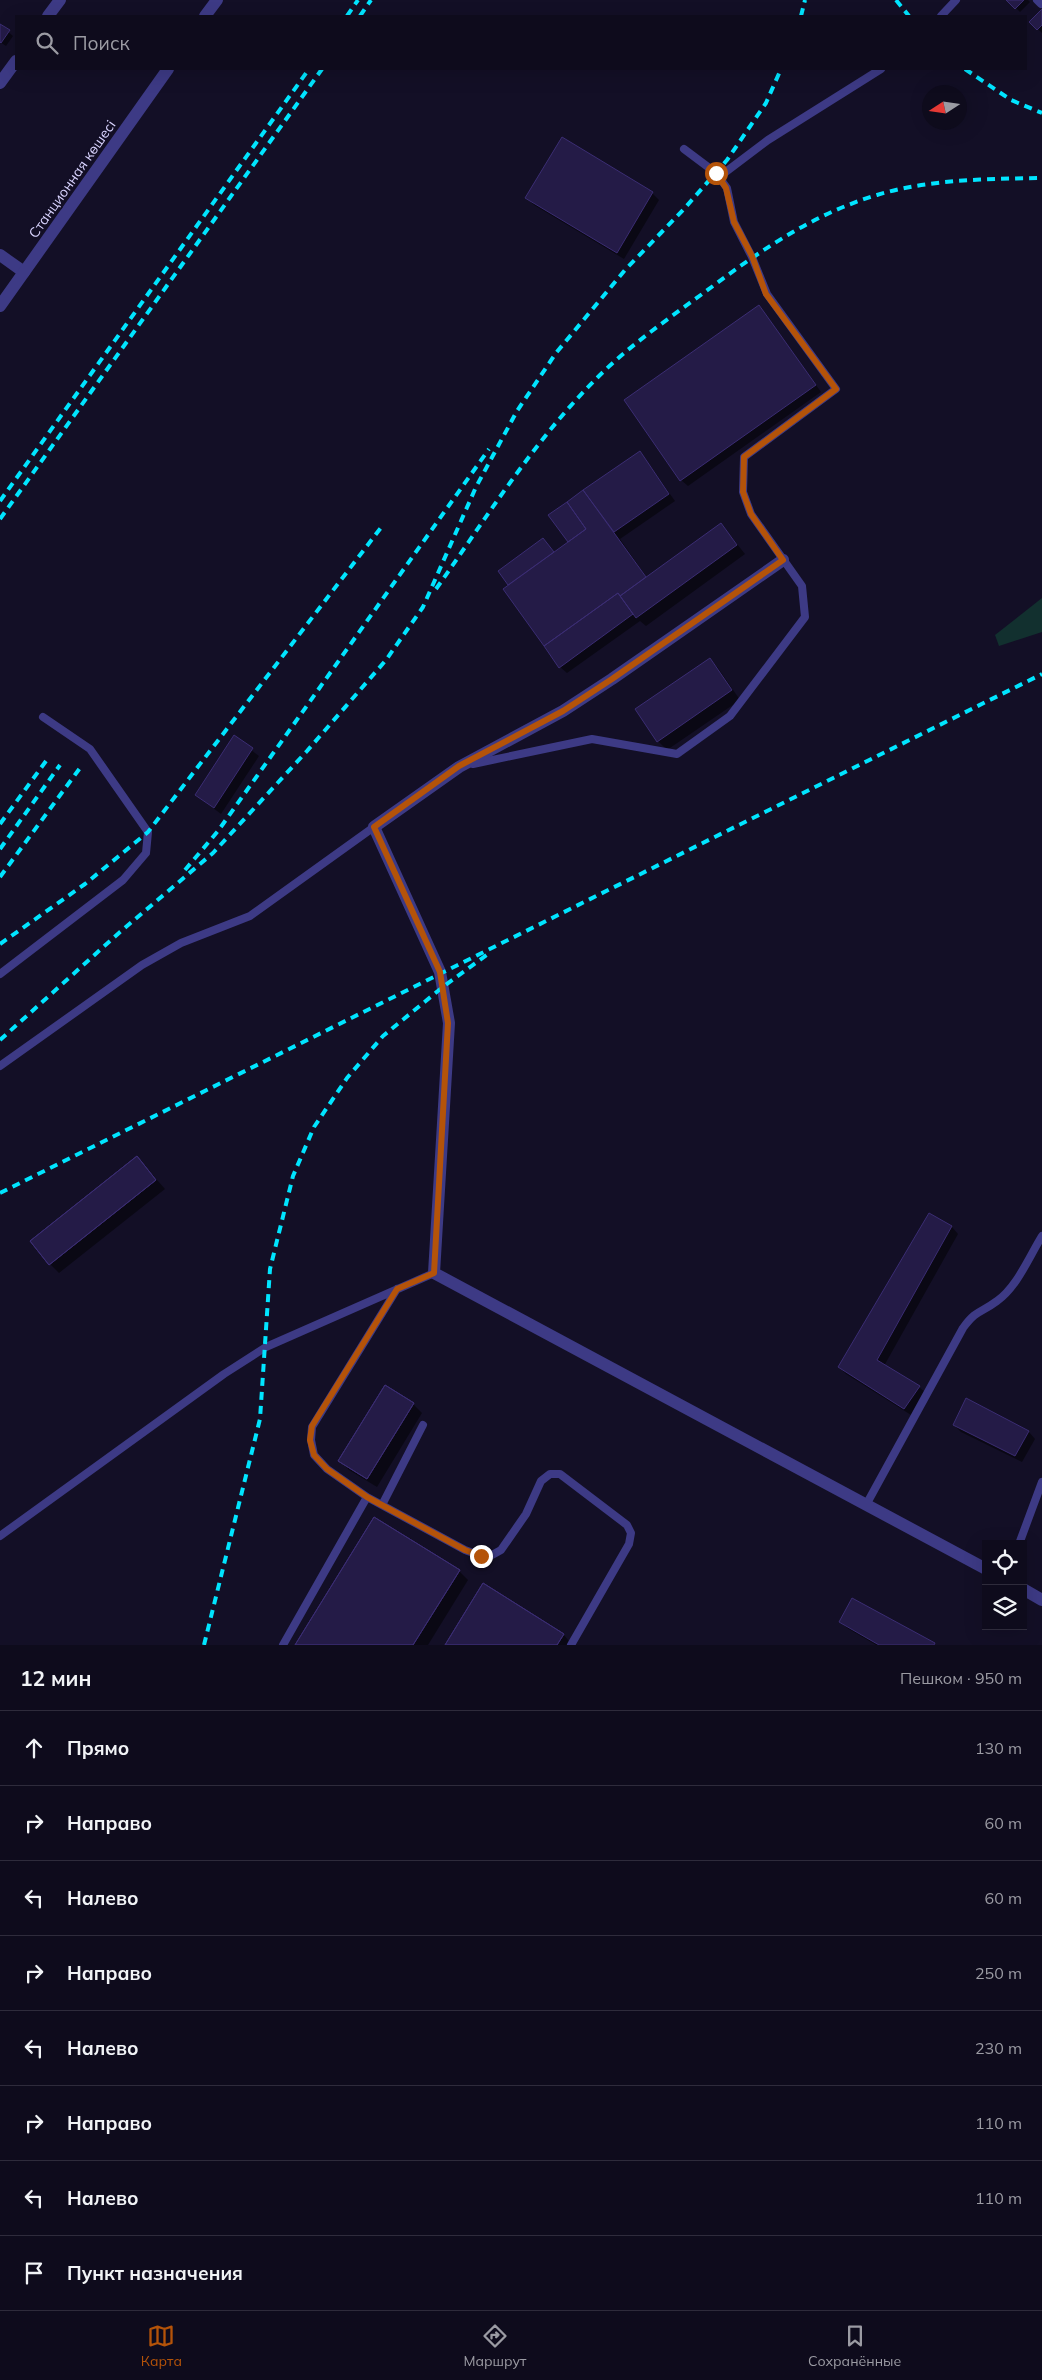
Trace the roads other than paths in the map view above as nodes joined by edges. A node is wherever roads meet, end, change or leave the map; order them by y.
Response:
1 (60, 0) edge
2 (216, 0) edge
3 (956, 0) edge
4 (49, 15) edge
5 (206, 15) edge
6 (941, 15) edge
7 (15, 62) edge
8 (167, 70) edge
9 (879, 70) edge
10 (0, 83) edge
11 (684, 149) dead end
12 (719, 177) junction
13 (0, 255) edge
14 (24, 272) junction
15 (0, 306) edge
16 (783, 560) junction
17 (42, 717) dead end
18 (459, 766) junction
19 (374, 827) junction
20 (0, 974) edge
21 (0, 1066) edge
22 (1042, 1236) edge
23 (434, 1273) junction
24 (397, 1289) junction
25 (423, 1425) dead end
26 (1042, 1482) edge
27 (367, 1497) junction
28 (382, 1505) junction
29 (866, 1505) junction
30 (1, 1535) edge
31 (1020, 1540) edge
32 (982, 1567) edge
33 (1027, 1591) edge
34 (1042, 1600) edge
35 (284, 1645) edge
36 (571, 1645) edge

1 - 4 street
2 - 5 street
3 - 6 lane
7 - 10 street
8 - 14 street, Станционная көшесі
9 - 12 lane
11 - 12 lane
12 - 16 lane
13 - 14 street
14 - 15 street, Станционная көшесі
16 - 18 street
16 - 18 lane
17 - 20 lane
18 - 19 street
19 - 21 lane
19 - 23 street
22 - 29 lane
23 - 24 lane
23 - 29 street
24 - 27 lane
24 - 30 lane
25 - 28 lane
26 - 31 lane
27 - 28 lane
27 - 35 lane
28 - 36 lane
29 - 32 street
33 - 34 street

